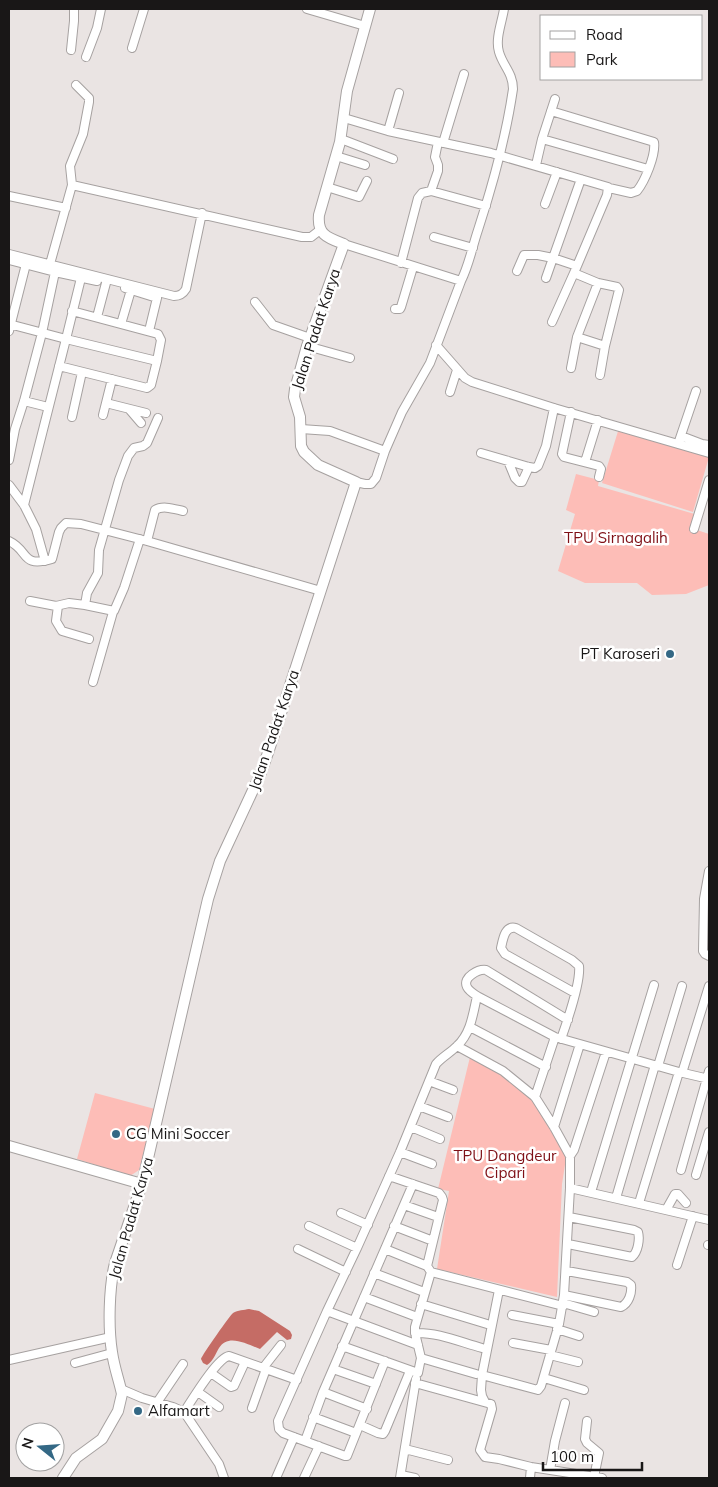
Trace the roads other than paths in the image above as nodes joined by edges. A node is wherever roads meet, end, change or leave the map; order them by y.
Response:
1 (74, 9) edge
2 (101, 9) edge
3 (308, 9) edge
4 (370, 9) edge
5 (504, 9) edge
6 (141, 10) edge
7 (365, 26) junction
8 (132, 48) dead end
9 (71, 50) dead end
10 (86, 57) dead end
11 (464, 74) dead end
12 (76, 85) dead end
13 (399, 93) dead end
14 (555, 98) dead end
15 (551, 111) junction
16 (344, 118) junction
17 (388, 131) junction
18 (341, 139) junction
19 (542, 139) junction
20 (440, 142) junction
21 (336, 156) junction
22 (499, 156) junction
23 (393, 159) dead end
24 (365, 165) dead end
25 (536, 165) junction
26 (648, 169) junction
27 (557, 172) junction
28 (582, 179) junction
29 (366, 181) dead end
30 (72, 185) junction
31 (328, 187) junction
32 (609, 188) junction
33 (431, 192) junction
34 (9, 196) edge
35 (544, 204) dead end
36 (486, 206) junction
37 (66, 208) junction
38 (202, 213) junction
39 (320, 230) junction
40 (434, 237) dead end
41 (344, 244) junction
42 (473, 248) junction
43 (9, 254) edge
44 (553, 258) junction
45 (9, 260) edge
46 (401, 263) junction
47 (26, 264) junction
48 (50, 264) junction
49 (413, 267) junction
50 (575, 269) junction
51 (517, 271) dead end
52 (55, 272) junction
53 (82, 278) junction
54 (546, 278) dead end
55 (461, 281) junction
56 (106, 283) junction
57 (598, 283) junction
58 (132, 290) junction
59 (255, 302) dead end
60 (395, 310) dead end
61 (72, 311) junction
62 (96, 317) junction
63 (552, 322) dead end
64 (121, 324) junction
65 (9, 327) edge
66 (149, 331) junction
67 (42, 333) junction
68 (577, 336) junction
69 (66, 338) junction
70 (309, 342) junction
71 (436, 345) junction
72 (605, 346) junction
73 (350, 358) dead end
74 (157, 361) junction
75 (59, 366) junction
76 (571, 368) dead end
77 (457, 370) junction
78 (82, 372) junction
79 (600, 375) dead end
80 (112, 379) junction
81 (696, 391) dead end
82 (450, 392) dead end
83 (24, 401) junction
84 (106, 404) junction
85 (48, 407) junction
86 (554, 408) junction
87 (129, 409) junction
88 (146, 412) dead end
89 (571, 412) junction
90 (103, 415) dead end
91 (72, 417) dead end
92 (158, 418) dead end
93 (598, 420) junction
94 (141, 423) dead end
95 (12, 428) edge
96 (301, 429) junction
97 (681, 436) junction
98 (678, 444) junction
99 (709, 445) edge
100 (386, 451) junction
101 (481, 453) dead end
102 (709, 453) edge
103 (9, 460) edge
104 (508, 461) junction
105 (585, 462) junction
106 (529, 467) junction
107 (599, 477) dead end
108 (356, 482) junction
109 (9, 485) edge
110 (709, 485) edge
111 (24, 505) junction
112 (183, 512) dead end
113 (700, 512) junction
114 (709, 515) edge
115 (106, 530) junction
116 (694, 530) dead end
117 (143, 540) junction
118 (9, 542) edge
119 (45, 561) junction
120 (321, 591) junction
121 (30, 600) dead end
122 (85, 605) junction
123 (58, 606) junction
124 (113, 612) junction
125 (89, 639) dead end
126 (93, 682) dead end
127 (709, 871) edge
128 (709, 956) edge
129 (654, 985) dead end
130 (682, 986) dead end
131 (709, 986) edge
132 (575, 993) junction
133 (477, 996) junction
134 (568, 1020) junction
135 (470, 1027) junction
136 (558, 1038) junction
137 (580, 1044) junction
138 (457, 1046) junction
139 (606, 1052) junction
140 (632, 1058) junction
141 (656, 1065) junction
142 (546, 1067) junction
143 (681, 1072) junction
144 (709, 1076) edge
145 (429, 1081) junction
146 (453, 1090) dead end
147 (535, 1096) junction
148 (419, 1106) junction
149 (448, 1116) dead end
150 (411, 1127) junction
151 (554, 1127) junction
152 (709, 1132) edge
153 (440, 1139) dead end
154 (9, 1146) edge
155 (400, 1152) junction
156 (570, 1156) junction
157 (432, 1164) dead end
158 (681, 1170) dead end
159 (696, 1175) dead end
160 (389, 1176) junction
161 (142, 1184) junction
162 (413, 1184) junction
163 (570, 1188) junction
164 (591, 1192) junction
165 (616, 1198) junction
166 (640, 1203) junction
167 (686, 1203) dead end
168 (404, 1205) junction
169 (666, 1210) junction
170 (341, 1213) dead end
171 (693, 1216) junction
172 (438, 1217) junction
173 (569, 1217) junction
174 (709, 1220) edge
175 (368, 1225) junction
176 (309, 1226) dead end
177 (394, 1226) junction
178 (434, 1241) junction
179 (568, 1244) junction
180 (357, 1248) junction
181 (298, 1249) dead end
182 (385, 1249) junction
183 (677, 1265) dead end
184 (429, 1269) junction
185 (567, 1271) junction
186 (346, 1272) junction
187 (374, 1272) junction
188 (499, 1290) junction
189 (424, 1292) junction
190 (364, 1297) junction
191 (563, 1301) junction
192 (421, 1304) junction
193 (327, 1311) junction
194 (594, 1312) dead end
195 (512, 1315) dead end
196 (417, 1317) junction
197 (353, 1322) junction
198 (487, 1324) dead end
199 (558, 1327) junction
200 (415, 1333) junction
201 (110, 1336) junction
202 (580, 1336) dead end
203 (513, 1343) dead end
204 (281, 1345) dead end
205 (418, 1345) junction
206 (342, 1346) junction
207 (482, 1348) dead end
208 (551, 1352) junction
209 (112, 1353) junction
210 (421, 1358) junction
211 (9, 1360) edge
212 (386, 1361) junction
213 (245, 1362) junction
214 (578, 1362) dead end
215 (75, 1364) dead end
216 (183, 1364) dead end
217 (265, 1369) junction
218 (333, 1369) junction
219 (414, 1372) junction
220 (211, 1373) junction
221 (479, 1374) junction
222 (544, 1378) junction
223 (297, 1380) junction
224 (415, 1383) junction
225 (376, 1384) junction
226 (121, 1389) junction
227 (584, 1390) dead end
228 (198, 1392) junction
229 (323, 1392) junction
230 (158, 1401) junction
231 (485, 1402) junction
232 (565, 1403) dead end
233 (219, 1407) dead end
234 (252, 1408) dead end
235 (367, 1409) junction
236 (184, 1412) junction
237 (313, 1417) junction
238 (587, 1421) dead end
239 (360, 1425) junction
240 (356, 1433) junction
241 (294, 1437) junction
242 (305, 1441) junction
243 (319, 1446) junction
244 (405, 1449) junction
245 (448, 1460) dead end
246 (531, 1467) junction
247 (550, 1470) junction
248 (400, 1476) edge
249 (63, 1478) edge
250 (224, 1478) edge
251 (276, 1478) edge
252 (304, 1478) edge
253 (415, 1478) edge
254 (530, 1478) edge
255 (598, 1478) edge

1 - 9 street
2 - 10 street
3 - 7 street
4 - 7 street
5 - 22 street
6 - 8 street
7 - 16 street
11 - 20 street
12 - 30 street
13 - 17 street
14 - 15 street
15 - 19 street
15 - 26 street
16 - 17 street
16 - 18 street
17 - 20 street
18 - 21 street
18 - 23 street
19 - 25 street
19 - 26 street
20 - 22 street
20 - 33 street
21 - 24 street
21 - 31 street
22 - 25 street
22 - 36 street
25 - 27 street
26 - 32 street
27 - 28 street
27 - 35 street
28 - 32 street
28 - 44 street
29 - 31 street
30 - 37 street
30 - 38 street
31 - 39 street
32 - 50 street
33 - 36 street
33 - 46 street
34 - 37 street
36 - 42 street
37 - 48 street
38 - 39 street
38 - 48 street
39 - 41 street
40 - 42 street
41 - 46 street
41 - 70 street, Jalan Padat Karya
42 - 55 street
43 - 48 street
44 - 50 street
44 - 51 street
44 - 54 street
45 - 47 street
46 - 49 street
47 - 52 street
47 - 65 street
49 - 55 street
49 - 60 street
50 - 57 street
50 - 63 street
52 - 53 street
52 - 67 street
53 - 56 street
53 - 61 street
55 - 71 street
56 - 58 street
56 - 62 street
57 - 68 street
57 - 72 street
58 - 64 street
58 - 66 street
59 - 70 street
61 - 62 street
61 - 69 street
62 - 64 street
64 - 66 street
65 - 67 street
66 - 74 street
67 - 69 street
67 - 83 street
68 - 72 street
68 - 76 street
69 - 74 street
69 - 75 street
70 - 73 street
70 - 96 street, Jalan Padat Karya
71 - 77 street
71 - 100 street
72 - 79 street
74 - 80 street
75 - 78 street
75 - 85 street
77 - 82 street
77 - 86 street
78 - 80 street
78 - 91 street
80 - 84 street
81 - 97 street
83 - 85 street
83 - 95 street
84 - 87 street
84 - 90 street
85 - 111 street
86 - 89 street
86 - 106 street
87 - 88 street
87 - 94 street
89 - 93 street
89 - 105 street
92 - 115 street
93 - 98 street
93 - 105 street
95 - 103 street
96 - 100 street
96 - 108 street, Jalan Padat Karya
97 - 98 street
97 - 99 street
98 - 102 street
100 - 108 street
101 - 104 street
104 - 106 street
104 - 106 street
105 - 107 street
108 - 120 street, Jalan Padat Karya
109 - 111 street
110 - 113 street
111 - 119 street
112 - 117 street
113 - 114 street
113 - 116 street
115 - 117 street
115 - 119 street
115 - 122 street
117 - 120 street
117 - 124 street
118 - 119 street
120 - 161 street, Jalan Padat Karya
121 - 123 street
122 - 123 street
122 - 124 street
123 - 125 street
124 - 126 street
127 - 128 street
129 - 140 street
130 - 141 street
131 - 143 street
132 - 132 street
132 - 134 street
133 - 134 street
133 - 135 street
133 - 136 street
134 - 136 street
135 - 138 street
135 - 142 street
136 - 137 street
136 - 142 street
137 - 139 street
137 - 151 street
138 - 145 street
138 - 147 street
139 - 140 street
139 - 156 street
140 - 141 street
140 - 164 street
141 - 143 street
141 - 165 street
142 - 147 street
143 - 144 street
143 - 166 street
144 - 158 street
145 - 146 street
145 - 148 street
147 - 151 street
148 - 149 street
148 - 150 street
150 - 153 street
150 - 155 street
151 - 156 street
152 - 159 street
154 - 161 street
155 - 157 street
155 - 160 street
156 - 163 street
160 - 162 street
160 - 175 street
161 - 201 street, Jalan Padat Karya
162 - 168 street
162 - 172 street
163 - 164 street
163 - 173 street
164 - 165 street
165 - 166 street
166 - 169 street
167 - 169 street
168 - 172 street
168 - 177 street
169 - 171 street
170 - 175 street
171 - 174 street
171 - 183 street
172 - 178 street
173 - 179 street
173 - 179 street
175 - 180 street
176 - 180 street
177 - 178 street
177 - 182 street
178 - 184 street
179 - 185 street
180 - 186 street
181 - 186 street
182 - 184 street
182 - 187 street
184 - 188 street
184 - 189 street
185 - 191 street
185 - 191 street
186 - 193 street
187 - 189 street
187 - 190 street
188 - 191 street
188 - 221 street
189 - 192 street
190 - 196 street
190 - 197 street
191 - 194 street
191 - 199 street
192 - 196 street
192 - 198 street
193 - 197 street
193 - 223 street
195 - 199 street
196 - 200 street
197 - 205 street
197 - 206 street
199 - 202 street
199 - 208 street
200 - 205 street
200 - 207 street
201 - 209 street, Jalan Padat Karya
201 - 211 street
203 - 208 street
204 - 217 street
205 - 210 street
206 - 212 street
206 - 218 street
208 - 214 street
208 - 222 street
209 - 215 street
209 - 226 street, Jalan Padat Karya
210 - 219 street
210 - 221 street
212 - 219 street
212 - 225 street
213 - 217 street
213 - 220 street
213 - 220 street
216 - 230 street
217 - 223 street
217 - 234 street
218 - 225 street
218 - 229 street
219 - 224 street
219 - 239 street
220 - 228 street
221 - 222 street
221 - 231 street
222 - 227 street
223 - 241 street
224 - 231 street
224 - 244 street
225 - 235 street
226 - 230 street
226 - 249 street, Jalan Padat Karya
228 - 233 street
228 - 236 street
229 - 235 street
229 - 237 street
230 - 236 street
231 - 246 street
232 - 247 street
235 - 239 street
236 - 250 street
237 - 240 street
237 - 242 street
238 - 255 street
239 - 240 street
240 - 243 street
241 - 242 street
241 - 251 street
242 - 243 street
243 - 252 street
244 - 245 street
244 - 248 street
246 - 247 street
246 - 254 street
247 - 255 street
248 - 253 street

